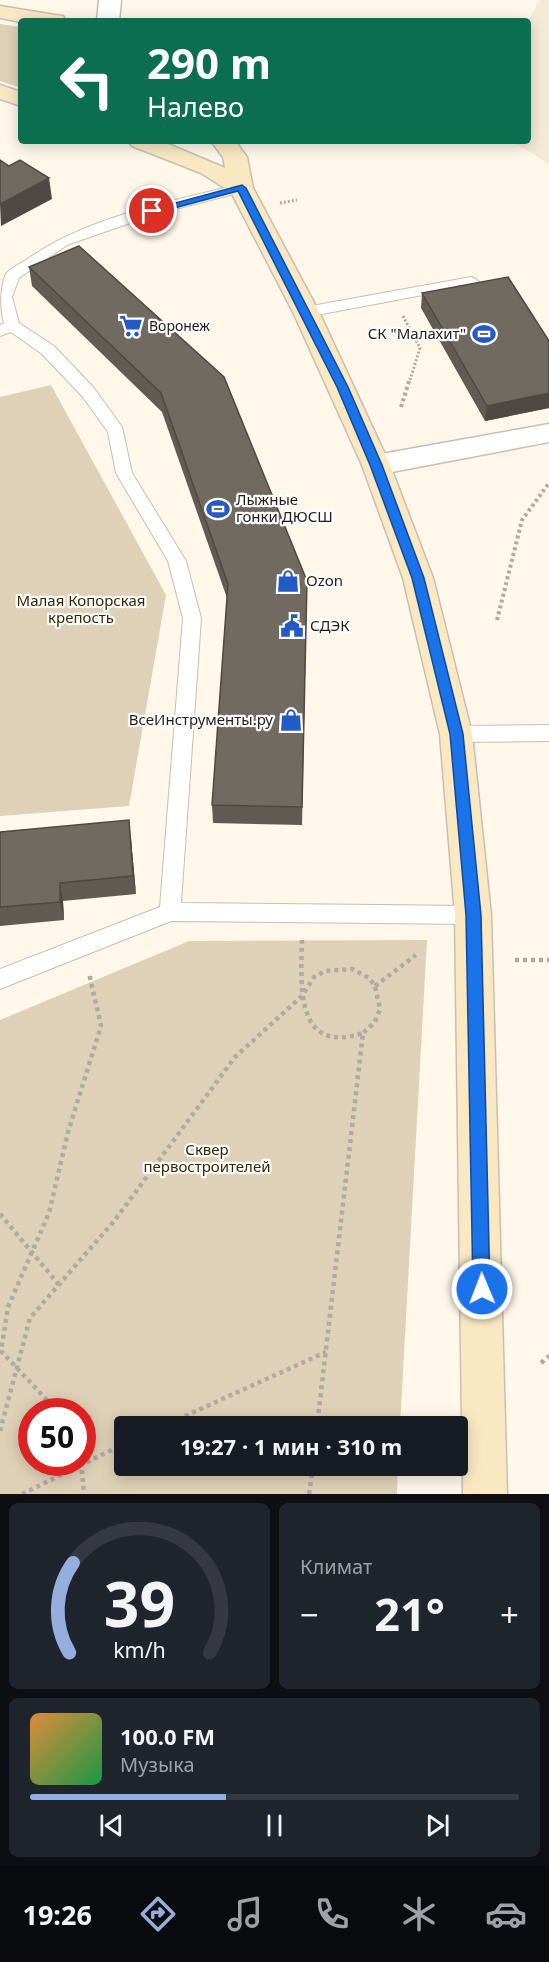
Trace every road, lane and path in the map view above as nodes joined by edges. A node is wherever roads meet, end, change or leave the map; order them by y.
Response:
1 (43, 0) edge
2 (110, 0) edge
3 (0, 7) edge
4 (0, 12) edge
5 (37, 18) edge
6 (108, 18) edge
7 (0, 92) edge
8 (18, 98) edge
9 (148, 144) edge
10 (225, 144) edge
11 (242, 188) junction
12 (297, 200) dead end
13 (278, 203) dead end
14 (471, 282) edge
15 (392, 296) junction
16 (306, 312) junction
17 (6, 328) edge
18 (401, 407) dead end
19 (549, 433) edge
20 (376, 465) junction
21 (549, 483) edge
22 (497, 620) dead end
23 (549, 733) edge
24 (456, 734) junction
25 (170, 912) junction
26 (473, 915) junction
27 (302, 936) dead end
28 (416, 955) dead end
29 (515, 960) dead end
30 (549, 960) edge
31 (100, 969) dead end
32 (89, 973) junction
33 (78, 977) dead end
34 (0, 978) edge
35 (375, 986) junction
36 (302, 996) junction
37 (363, 1033) junction
38 (0, 1214) edge
39 (31, 1254) junction
40 (60, 1286) junction
41 (327, 1352) junction
42 (549, 1356) edge
43 (541, 1363) dead end
44 (17, 1368) junction
45 (45, 1398) edge
46 (185, 1416) edge
47 (318, 1416) edge
48 (0, 1431) edge
49 (114, 1448) edge
50 (96, 1456) edge
51 (56, 1476) edge
52 (82, 1476) edge
53 (312, 1476) edge
54 (22, 1494) edge
55 (84, 1494) edge
56 (309, 1494) edge
57 (485, 1494) edge

1 - 3 main road
2 - 6 street
4 - 5 main road
7 - 8 main road
9 - 11 main road
10 - 11 main road
11 - 16 main road
11 - 17 lane
12 - 13 path
14 - 15 lane
15 - 16 lane
15 - 18 path
16 - 20 main road
17 - 25 lane
19 - 20 street
20 - 24 main road
21 - 22 path
23 - 24 lane
24 - 26 main road
25 - 26 lane
25 - 34 lane
26 - 57 main road
27 - 36 path
28 - 35 path
29 - 30 path
31 - 32 path
32 - 33 path
32 - 39 path
35 - 36 path
35 - 37 path
36 - 37 path
36 - 40 path
37 - 41 path
38 - 39 path
39 - 40 path
39 - 44 path
40 - 44 path
41 - 46 path
41 - 47 path
42 - 43 path
44 - 45 path
44 - 48 path
49 - 50 path
51 - 54 path
52 - 55 path
53 - 56 path

